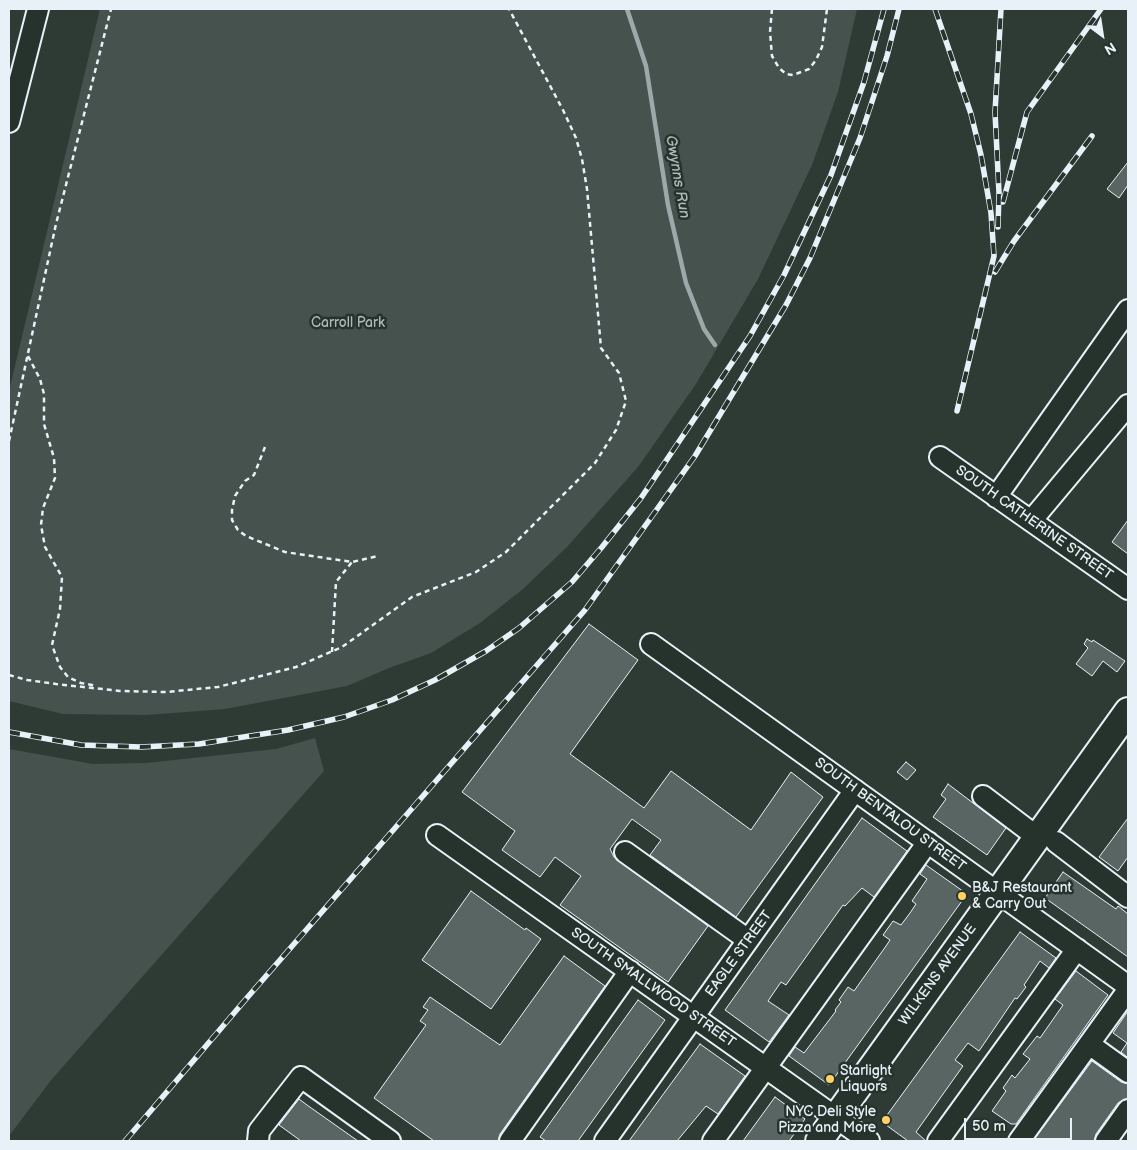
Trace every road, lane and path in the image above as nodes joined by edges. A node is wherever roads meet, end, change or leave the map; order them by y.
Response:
1 (38, 9) edge
2 (111, 9) edge
3 (509, 9) edge
4 (772, 9) edge
5 (827, 9) edge
6 (9, 122) edge
7 (1128, 310) edge
8 (27, 355) junction
9 (1128, 404) edge
10 (9, 442) edge
11 (265, 447) dead end
12 (940, 457) dead end
13 (996, 497) junction
14 (1031, 521) junction
15 (378, 556) dead end
16 (352, 562) junction
17 (1128, 589) edge
18 (651, 644) dead end
19 (332, 652) junction
20 (9, 675) edge
21 (113, 689) junction
22 (1128, 711) edge
23 (1128, 741) edge
24 (855, 790) junction
25 (983, 796) dead end
26 (437, 835) dead end
27 (1046, 840) junction
28 (928, 842) junction
29 (625, 852) dead end
30 (1005, 897) junction
31 (1128, 897) edge
32 (748, 940) junction
33 (1077, 949) junction
34 (630, 971) junction
35 (1128, 986) edge
36 (1128, 990) edge
37 (694, 1017) junction
38 (1089, 1044) junction
39 (766, 1068) junction
40 (1128, 1072) edge
41 (1128, 1110) edge
42 (848, 1132) edge
43 (264, 1138) edge
44 (390, 1141) edge
45 (510, 1141) edge
46 (605, 1141) edge
47 (713, 1141) edge
48 (819, 1141) edge
49 (938, 1141) edge
50 (1019, 1141) edge
51 (1106, 1141) edge

1 - 6 street
2 - 8 path
3 - 19 path
4 - 5 path
7 - 13 street
8 - 10 path
8 - 21 path
9 - 14 street
11 - 16 path
12 - 13 street, SOUTH CATHERINE STREET
13 - 14 street, SOUTH CATHERINE STREET
14 - 17 street, SOUTH CATHERINE STREET
15 - 16 path
16 - 19 path
18 - 24 street, SOUTH BENTALOU STREET
19 - 21 path
20 - 21 path
22 - 27 main road, WILKENS AVENUE
23 - 27 main road, WILKENS AVENUE
24 - 28 street, SOUTH BENTALOU STREET
24 - 32 street, EAGLE STREET
25 - 27 street
26 - 34 street, SOUTH SMALLWOOD STREET
27 - 30 main road, WILKENS AVENUE
27 - 31 street
28 - 30 street, SOUTH BENTALOU STREET
28 - 39 street
29 - 32 street
30 - 33 street, SOUTH BENTALOU STREET
30 - 42 main road, WILKENS AVENUE
32 - 37 street, EAGLE STREET
33 - 35 street, SOUTH BENTALOU STREET
33 - 49 street
34 - 37 street, SOUTH SMALLWOOD STREET
34 - 45 street
36 - 38 street
37 - 39 street, SOUTH SMALLWOOD STREET
37 - 46 street, EAGLE STREET
38 - 40 street
38 - 50 street
39 - 42 street, SOUTH SMALLWOOD STREET
39 - 47 street
41 - 51 street
42 - 48 main road, WILKENS AVENUE
43 - 44 street

